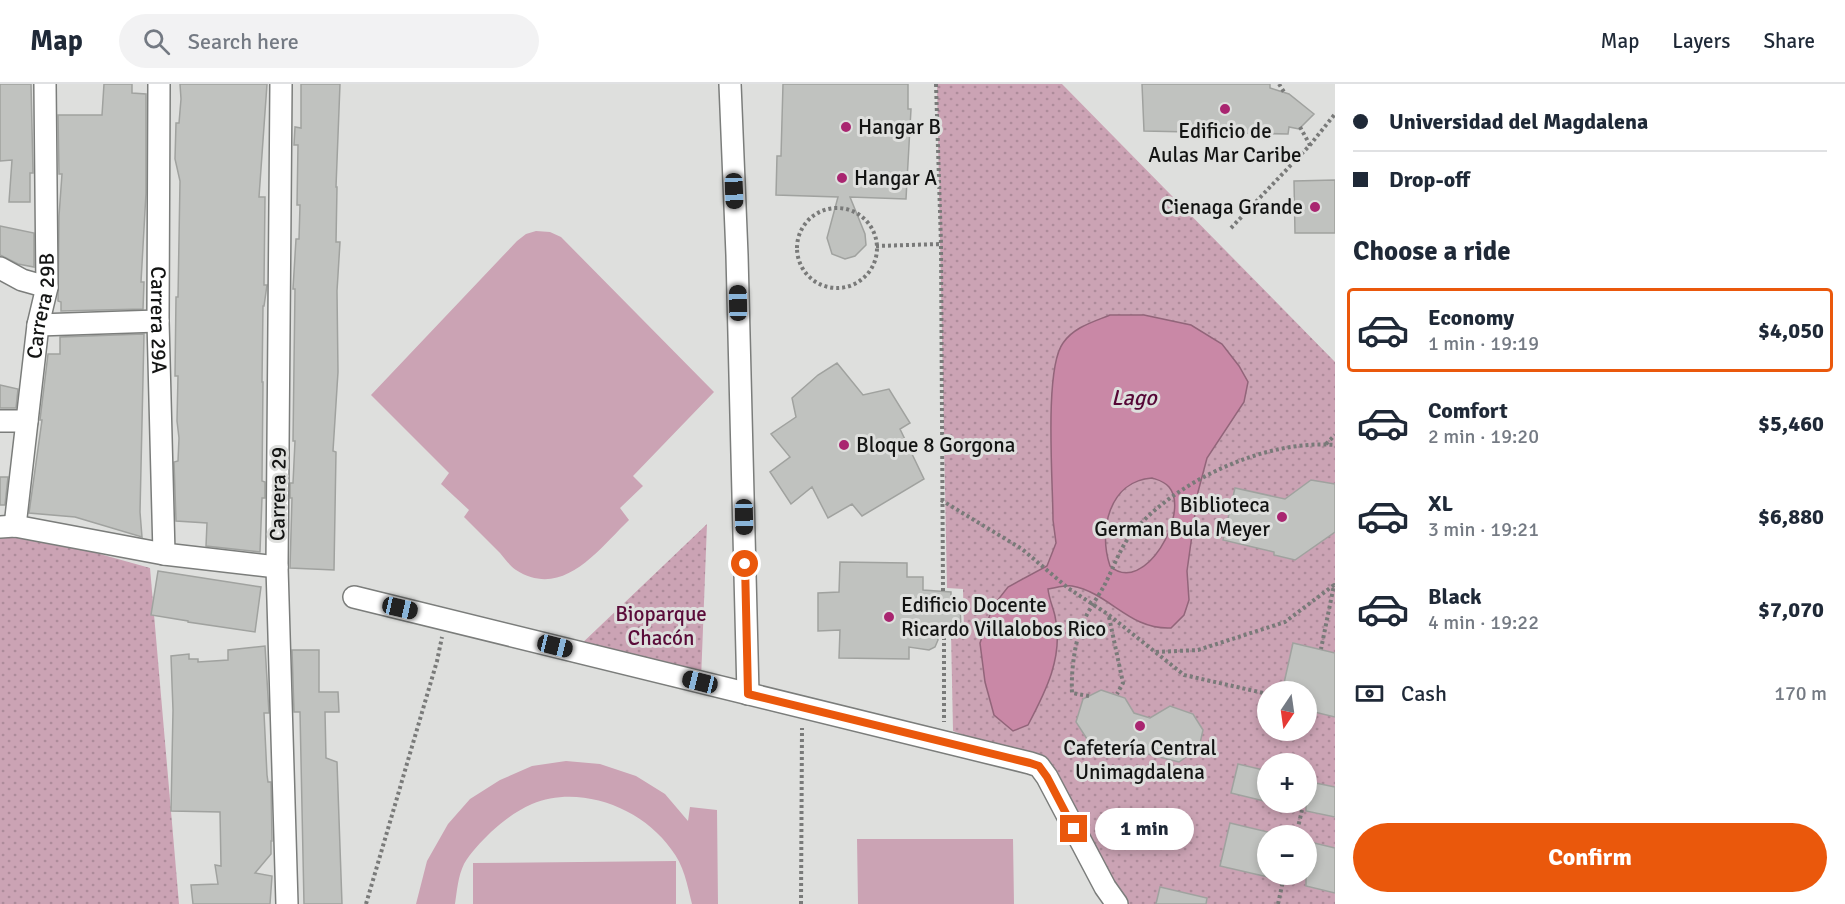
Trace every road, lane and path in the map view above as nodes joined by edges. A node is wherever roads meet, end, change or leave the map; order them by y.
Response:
1 (45, 84) edge
2 (159, 84) edge
3 (281, 84) edge
4 (730, 84) edge
5 (936, 84) edge
6 (1279, 84) edge
7 (1284, 93) dead end
8 (1335, 114) edge
9 (1300, 127) dead end
10 (1310, 145) junction
11 (1231, 228) dead end
12 (940, 244) junction
13 (876, 246) junction
14 (0, 268) edge
15 (47, 287) junction
16 (158, 321) junction
17 (39, 325) junction
18 (0, 421) edge
19 (27, 421) junction
20 (1335, 435) edge
21 (1325, 444) junction
22 (1335, 445) edge
23 (941, 500) junction
24 (7, 527) edge
25 (164, 554) junction
26 (277, 567) junction
27 (943, 591) dead end
28 (354, 597) dead end
29 (1094, 605) junction
30 (1109, 615) junction
31 (445, 618) junction
32 (944, 625) dead end
33 (1321, 649) dead end
34 (1156, 652) junction
35 (1257, 692) edge
36 (748, 694) junction
37 (1117, 694) dead end
38 (1089, 696) dead end
39 (802, 707) junction
40 (954, 744) junction
41 (1282, 885) edge
42 (286, 904) edge
43 (366, 904) edge
44 (801, 904) edge
45 (1117, 904) edge
46 (1278, 904) edge

1 - 15 street, Carrera 29B
2 - 16 street, Carrera 29A
3 - 26 street, Carrera 29
4 - 36 street
5 - 12 path
6 - 7 path
8 - 10 path
9 - 10 path
10 - 11 path
12 - 13 path
12 - 23 path
13 - 13 path
14 - 15 street
15 - 17 street, Carrera 29B
16 - 17 street
16 - 25 street, Carrera 29A
17 - 19 street, Carrera 29B
18 - 19 street
19 - 24 street, Carrera 29B
20 - 21 path
21 - 22 path
21 - 29 path
23 - 27 path
23 - 29 path
24 - 25 street
25 - 26 street
26 - 42 street, Carrera 29
28 - 31 street
29 - 30 path
29 - 38 path
30 - 34 path
30 - 37 path
31 - 36 street
31 - 43 path
32 - 40 path
33 - 34 path
34 - 35 path
36 - 39 street
39 - 40 street
39 - 44 path
40 - 45 street
41 - 46 path

